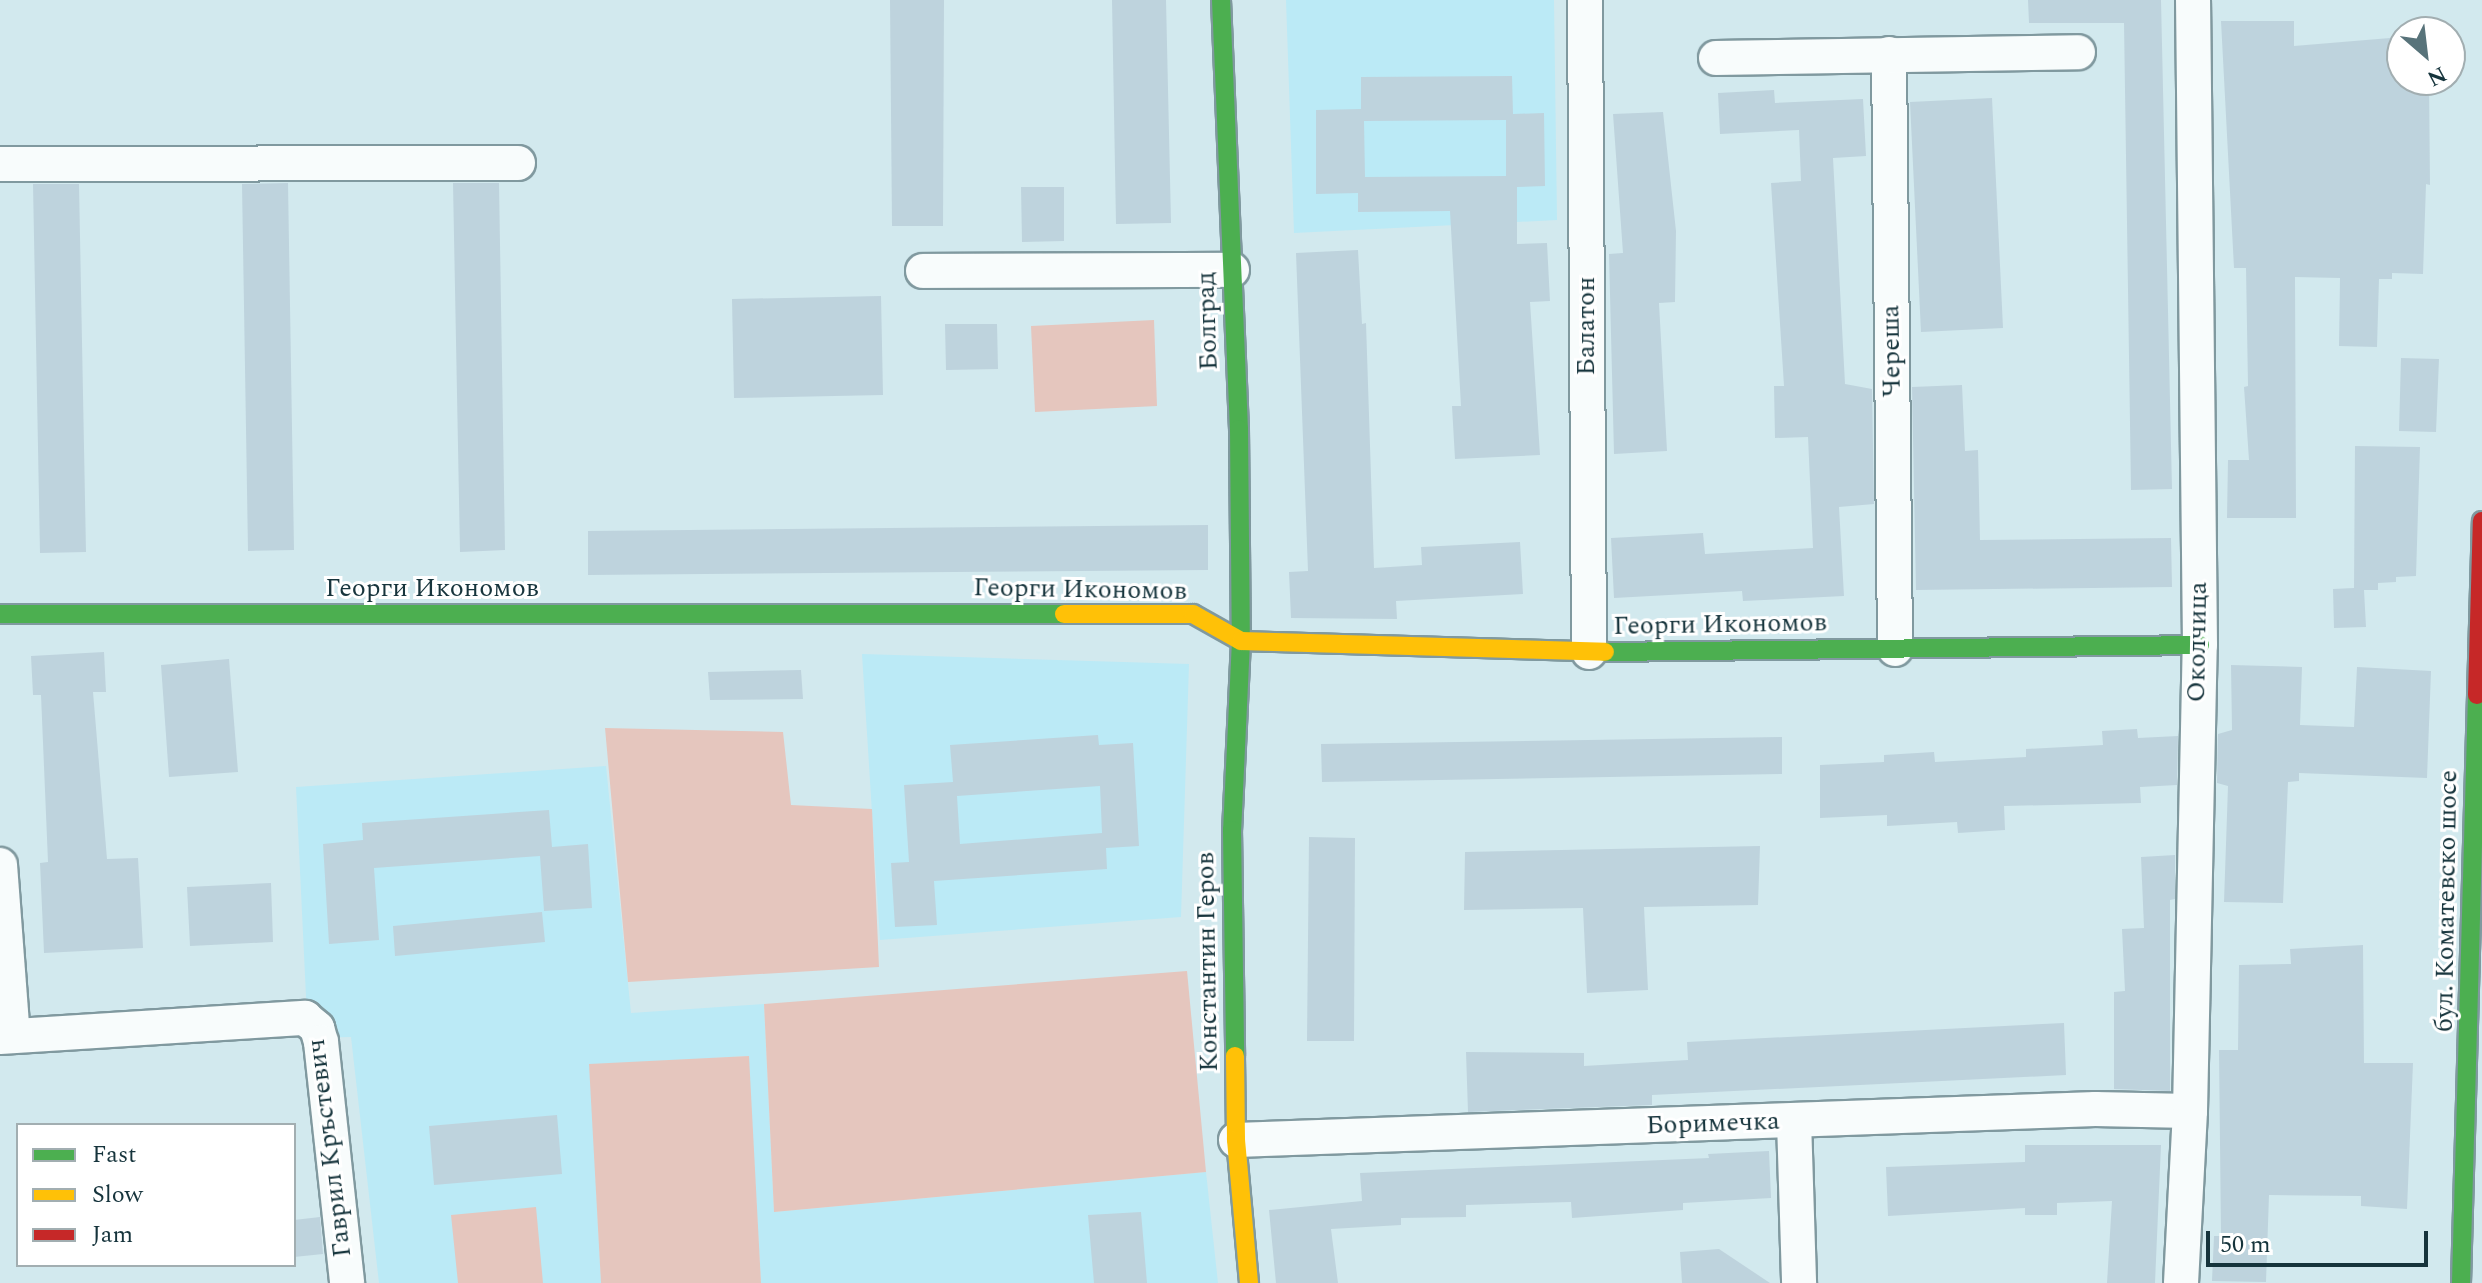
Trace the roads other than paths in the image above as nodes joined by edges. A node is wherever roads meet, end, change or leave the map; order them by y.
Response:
1 (1221, 0) edge
2 (1585, 0) edge
3 (2193, 0) edge
4 (2078, 52) dead end
5 (1889, 54) junction
6 (1716, 58) dead end
7 (518, 163) dead end
8 (0, 164) edge
9 (1232, 270) junction
10 (923, 271) dead end
11 (2482, 521) edge
12 (0, 614) edge
13 (1241, 641) junction
14 (2200, 645) junction
15 (1895, 649) junction
16 (1589, 652) junction
17 (0, 865) edge
18 (6, 1037) edge
19 (2190, 1111) junction
20 (1794, 1121) junction
21 (1236, 1140) junction
22 (347, 1283) edge
23 (1249, 1283) edge
24 (1799, 1283) edge
25 (2181, 1283) edge
26 (2461, 1283) edge

1 - 9 street, Болград
2 - 16 street, Балатон
3 - 14 street, Околчица
4 - 5 street
5 - 6 street
5 - 15 street, Череша
7 - 8 street
9 - 10 street
9 - 13 street, Болград
11 - 26 street, бул. Коматевско шосе
12 - 13 street, Георги Икономов
13 - 16 street, Георги Икономов
13 - 21 street, Константин Геров
14 - 15 street, Георги Икономов
14 - 19 street, Околчица
15 - 16 street, Георги Икономов
17 - 18 street
18 - 22 street, Гаврил Кръстевич
19 - 20 street, Боримечка
19 - 25 street, Околчица
20 - 21 street, Боримечка
20 - 24 street
21 - 23 street, Константин Геров

